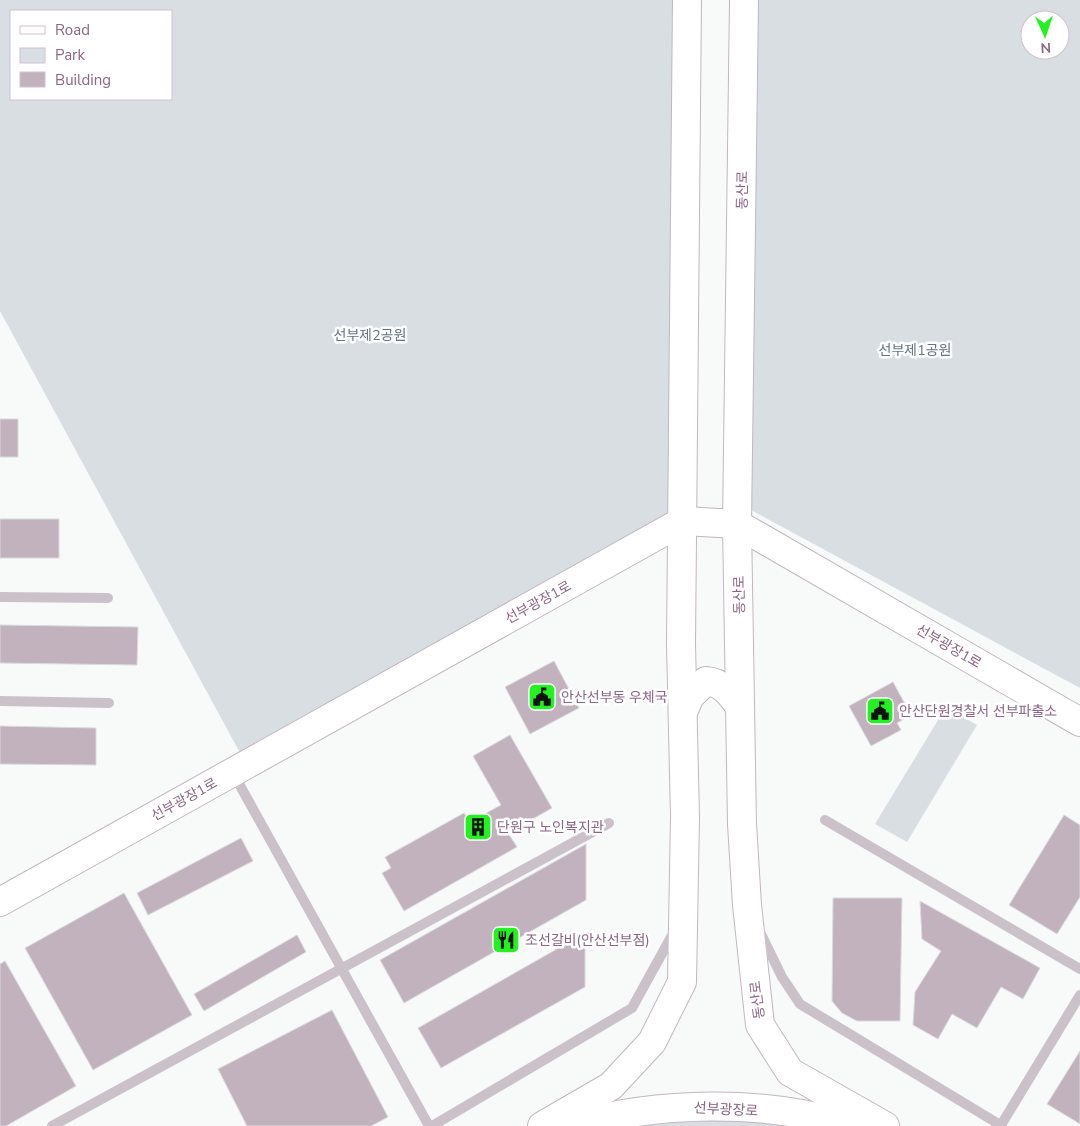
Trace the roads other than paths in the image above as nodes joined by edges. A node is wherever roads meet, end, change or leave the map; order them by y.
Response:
1 (687, 0) edge
2 (744, 0) edge
3 (683, 521) junction
4 (737, 524) junction
5 (0, 597) edge
6 (108, 598) dead end
7 (0, 701) edge
8 (109, 703) dead end
9 (740, 707) junction
10 (684, 710) junction
11 (1080, 722) edge
12 (232, 773) junction
13 (825, 820) dead end
14 (609, 823) dead end
15 (0, 902) edge
16 (747, 905) junction
17 (684, 914) junction
18 (341, 968) junction
19 (1080, 969) edge
20 (1080, 995) edge
21 (52, 1126) edge
22 (430, 1126) edge
23 (542, 1126) edge
24 (571, 1126) edge
25 (851, 1126) edge
26 (884, 1126) edge
27 (1002, 1126) edge

1 - 3 street
2 - 4 street, 동산로
3 - 4 street, 선부광장1로
3 - 10 street
3 - 12 street, 선부광장1로
4 - 9 street, 동산로
4 - 11 street, 선부광장1로
5 - 6 lane
7 - 8 lane
9 - 10 street
9 - 16 street, 동산로
10 - 17 street
12 - 15 street, 선부광장1로
12 - 18 lane
13 - 19 lane
14 - 18 lane
16 - 26 street, 동산로
16 - 27 lane
17 - 22 lane
17 - 23 street
18 - 21 lane
18 - 22 lane
20 - 27 lane
24 - 25 street, 선부광장로

